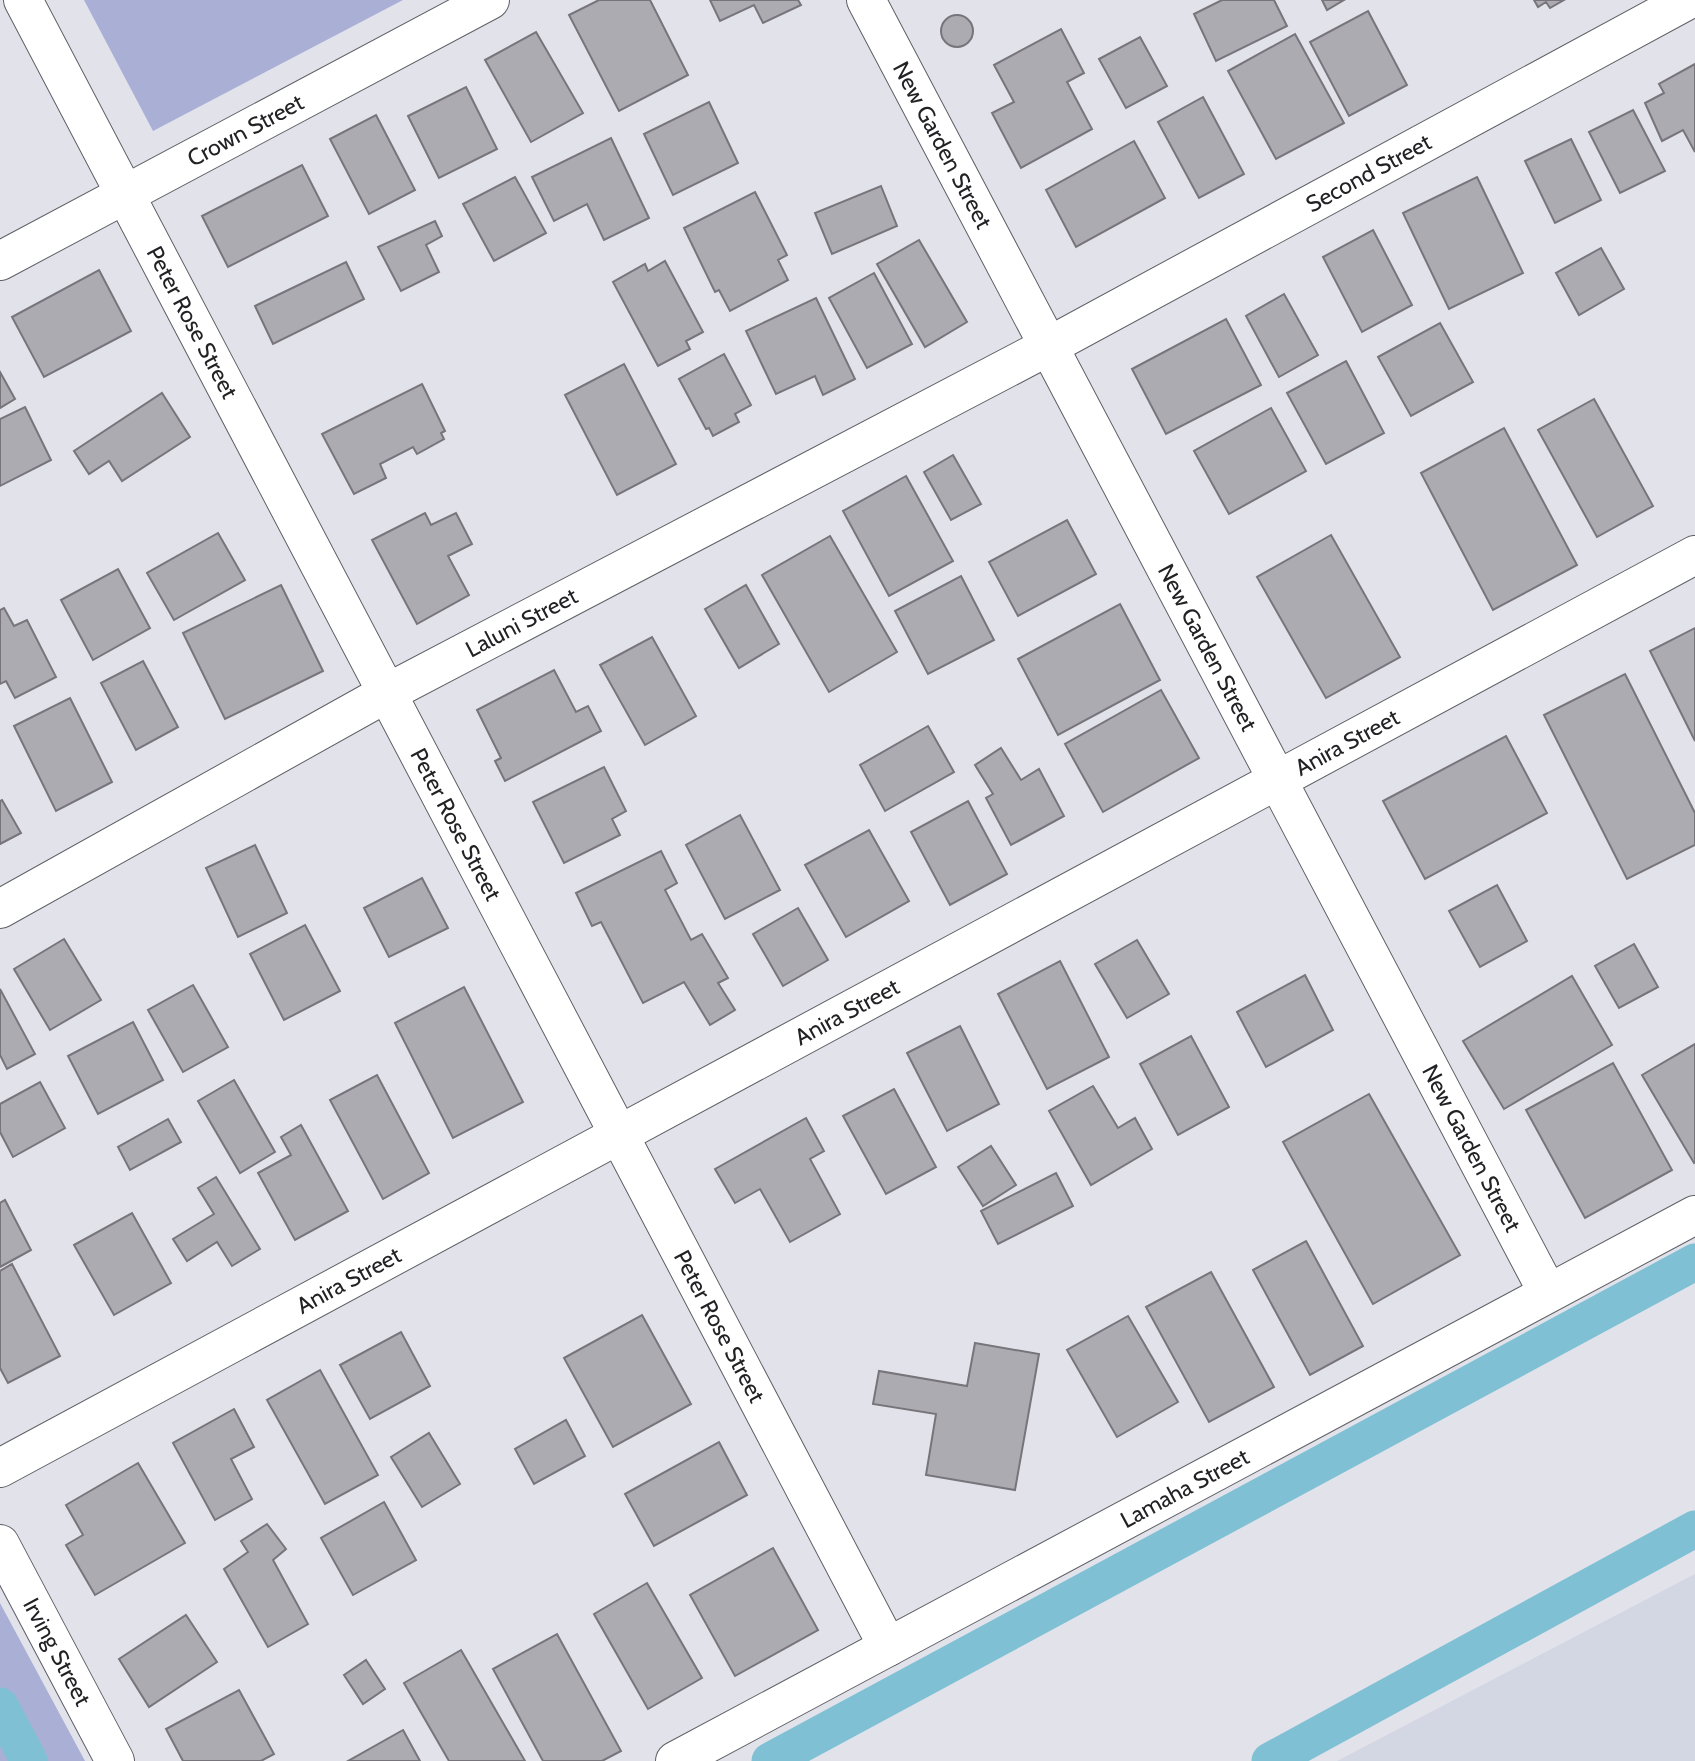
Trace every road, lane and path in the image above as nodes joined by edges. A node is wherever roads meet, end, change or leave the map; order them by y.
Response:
1 (23, 0) edge
2 (490, 0) edge
3 (866, 0) edge
4 (1688, 0) edge
5 (125, 195) junction
6 (0, 261) edge
7 (1049, 346) junction
8 (1695, 555) edge
9 (387, 693) junction
10 (1278, 780) junction
11 (0, 909) edge
12 (619, 1135) junction
13 (1695, 1215) edge
14 (1548, 1293) junction
15 (0, 1468) edge
16 (0, 1544) edge
17 (888, 1647) junction
18 (115, 1761) edge
19 (675, 1761) edge

1 - 5 street, Peter Rose Street
2 - 5 street, Crown Street
3 - 7 street, New Garden Street
4 - 7 street, Second Street
5 - 6 street, Crown Street
5 - 9 street, Peter Rose Street
7 - 9 street, Laluni Street
7 - 10 street, New Garden Street
8 - 10 street, Anira Street
9 - 11 street, Laluni Street
9 - 12 street, Peter Rose Street
10 - 12 street, Anira Street
10 - 14 street, New Garden Street
12 - 15 street, Anira Street
12 - 17 street, Peter Rose Street
13 - 14 street, Lamaha Street
14 - 17 street, Lamaha Street
16 - 18 street, Irving Street
17 - 19 street, Lamaha Street

